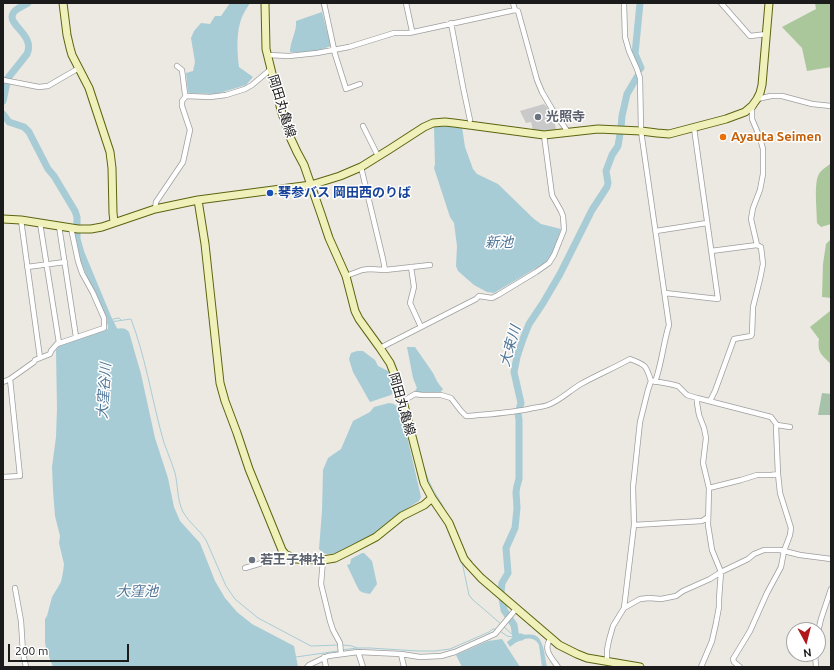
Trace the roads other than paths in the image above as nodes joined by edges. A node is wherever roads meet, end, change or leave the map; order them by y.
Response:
1 (63, 3) edge
2 (265, 3) edge
3 (324, 3) edge
4 (406, 3) edge
5 (513, 3) edge
6 (624, 3) edge
7 (721, 3) edge
8 (769, 3) edge
9 (515, 10) junction
10 (451, 24) junction
11 (412, 32) junction
12 (767, 34) junction
13 (334, 50) junction
14 (268, 55) junction
15 (177, 66) dead end
16 (79, 68) junction
17 (271, 69) junction
18 (6, 80) edge
19 (360, 84) dead end
20 (186, 96) junction
21 (757, 99) junction
22 (831, 106) edge
23 (470, 120) dead end
24 (363, 126) dead end
25 (694, 128) junction
26 (641, 131) junction
27 (568, 132) junction
28 (544, 136) junction
29 (378, 156) junction
30 (361, 167) junction
31 (311, 185) junction
32 (198, 200) junction
33 (155, 209) junction
34 (3, 219) edge
35 (21, 220) junction
36 (114, 222) junction
37 (40, 223) junction
38 (708, 223) junction
39 (59, 226) junction
40 (74, 229) junction
41 (656, 231) junction
42 (758, 245) junction
43 (712, 251) junction
44 (65, 262) junction
45 (47, 264) junction
46 (430, 265) dead end
47 (27, 267) junction
48 (411, 267) junction
49 (385, 270) junction
50 (346, 276) junction
51 (665, 293) junction
52 (422, 327) junction
53 (76, 337) junction
54 (59, 344) junction
55 (380, 348) junction
56 (40, 358) junction
57 (10, 379) junction
58 (653, 381) junction
59 (3, 382) edge
60 (697, 398) junction
61 (403, 401) junction
62 (710, 402) junction
63 (777, 425) junction
64 (790, 427) dead end
65 (778, 474) junction
66 (3, 477) edge
67 (709, 488) junction
68 (432, 498) junction
69 (708, 517) junction
70 (634, 525) junction
71 (784, 551) junction
72 (289, 557) junction
73 (831, 559) edge
74 (323, 560) junction
75 (245, 568) dead end
76 (721, 572) junction
77 (15, 588) dead end
78 (831, 589) edge
79 (624, 608) junction
80 (516, 609) junction
81 (820, 622) edge
82 (550, 639) junction
83 (340, 649) junction
84 (358, 652) junction
85 (401, 654) junction
86 (324, 657) junction
87 (611, 664) edge
88 (26, 667) edge
89 (307, 667) edge
90 (326, 667) edge
91 (363, 667) edge
92 (404, 667) edge
93 (558, 667) edge
94 (640, 667) edge
95 (701, 667) edge
96 (740, 667) edge

1 - 16 street
2 - 14 street, 岡田丸亀線
3 - 13 street
4 - 11 street
5 - 9 street
6 - 26 street
7 - 12 street
8 - 12 street
9 - 10 street
9 - 27 street
10 - 11 street
10 - 23 street
11 - 13 street
12 - 21 street
13 - 14 street
13 - 19 street
14 - 17 street, 岡田丸亀線
15 - 20 street
16 - 18 street
16 - 36 street
17 - 20 street
17 - 31 street, 岡田丸亀線
20 - 33 street
21 - 22 street
21 - 25 street
21 - 42 street
24 - 29 street
25 - 26 street
25 - 38 street
26 - 27 street
26 - 41 street
27 - 28 street
28 - 29 street
28 - 52 street
29 - 30 street
30 - 31 street
30 - 49 street
31 - 32 street
31 - 50 street, 岡田丸亀線
32 - 33 street
32 - 72 street
33 - 36 street
34 - 35 street
35 - 37 street
35 - 47 street
36 - 40 street
37 - 39 street
37 - 45 street
38 - 41 street
38 - 43 street
39 - 40 street
39 - 44 street
40 - 53 street
41 - 51 street
42 - 43 street
42 - 62 street
43 - 51 street
44 - 45 street
44 - 53 street
45 - 47 street
45 - 54 street
46 - 48 street
47 - 56 street
48 - 49 street
48 - 52 street
49 - 50 street
50 - 55 street, 岡田丸亀線
51 - 58 street
52 - 55 street
53 - 54 street
54 - 56 street
55 - 61 street, 岡田丸亀線
56 - 57 street
57 - 59 street
57 - 66 street
58 - 60 street
58 - 61 street
58 - 70 street
60 - 62 street
60 - 67 street
61 - 68 street, 岡田丸亀線
62 - 63 street
63 - 64 street
63 - 65 street
65 - 67 street
65 - 71 street
67 - 69 street
68 - 74 street
68 - 80 street, 岡田丸亀線
69 - 70 street
69 - 76 street
70 - 79 street
71 - 73 street
71 - 76 street
71 - 96 street
72 - 74 street
72 - 75 street
74 - 83 street
76 - 79 street
76 - 95 street
77 - 88 street
78 - 81 street
79 - 87 street
80 - 82 street, 岡田丸亀線
80 - 85 street
82 - 87 street, 岡田丸亀線
82 - 93 street
83 - 84 street
83 - 86 street
84 - 85 street
84 - 91 street
85 - 92 street
86 - 89 street
86 - 90 street
87 - 94 street, 岡田丸亀線

